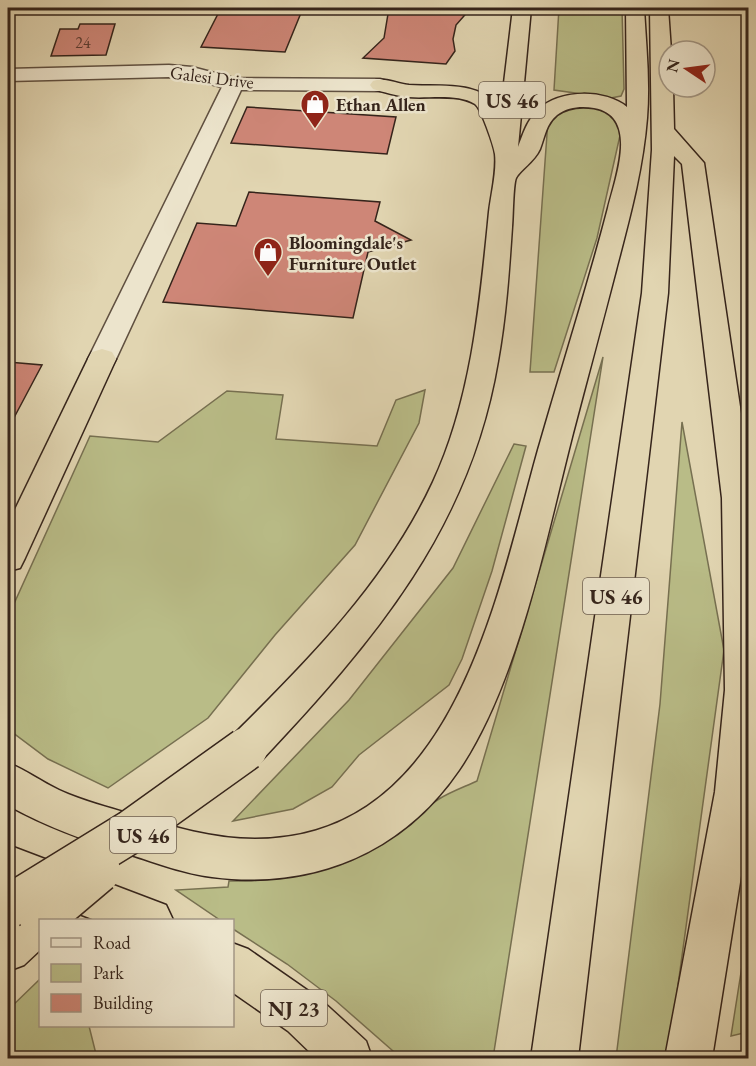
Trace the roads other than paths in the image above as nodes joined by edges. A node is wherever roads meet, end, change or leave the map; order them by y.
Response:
1 (522, 8) edge
2 (635, 8) edge
3 (659, 8) edge
4 (519, 43) junction
5 (8, 75) edge
6 (234, 84) junction
7 (380, 85) junction
8 (649, 135) junction
9 (505, 166) junction
10 (102, 359) joint
11 (738, 498) junction
12 (748, 548) edge
13 (8, 558) edge
14 (8, 782) edge
15 (8, 866) edge
16 (8, 877) edge
17 (67, 887) junction
18 (146, 919) edge
19 (25, 925) edge
20 (234, 966) edge
21 (349, 1059) edge
22 (554, 1059) edge
23 (688, 1059) edge

1 - 4 highway, US 46
2 - 8 highway
3 - 8 highway, US 46
4 - 7 highway
4 - 9 highway, US 46
5 - 6 street, Galesi Drive
6 - 7 street, Galesi Drive
6 - 10 street
7 - 9 highway
8 - 9 highway
8 - 11 highway
8 - 14 highway
8 - 22 highway, US 46
9 - 19 highway, US 46, bridge
10 - 13 highway
11 - 12 highway
11 - 23 highway
15 - 17 highway
16 - 17 highway
17 - 18 highway
20 - 21 highway, NJ 23

